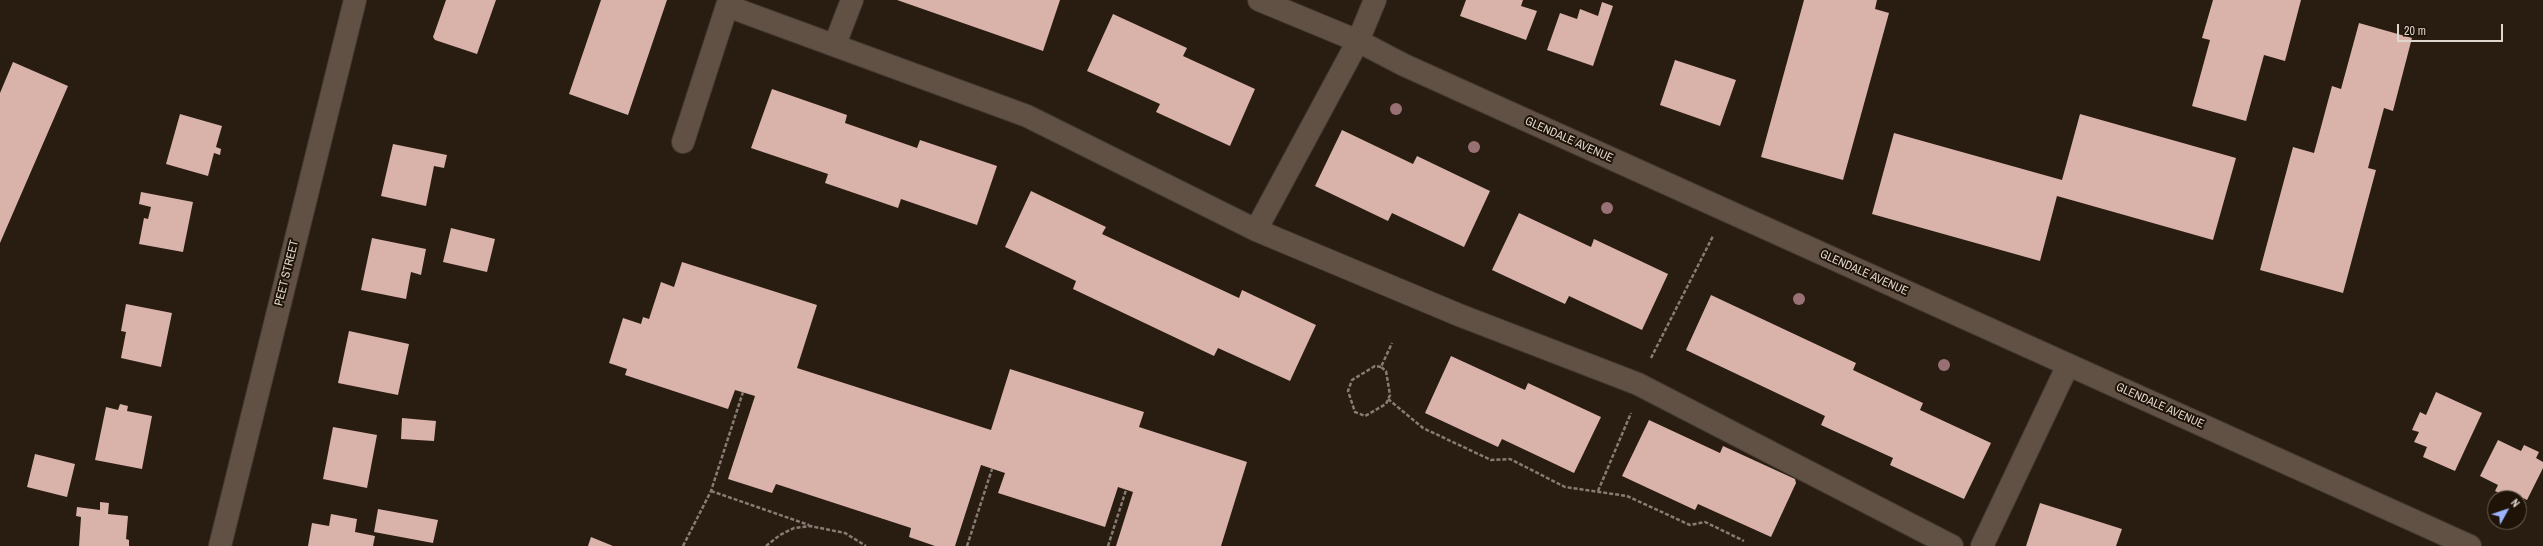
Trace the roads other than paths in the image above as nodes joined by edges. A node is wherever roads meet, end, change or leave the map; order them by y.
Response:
1 (355, 0) edge
2 (852, 0) edge
3 (1259, 0) edge
4 (1375, 0) edge
5 (1358, 42) junction
6 (835, 44) junction
7 (683, 142) dead end
8 (1256, 230) junction
9 (2068, 365) junction
10 (220, 546) edge
11 (1952, 546) edge
12 (1982, 546) edge
13 (2470, 546) edge

1 - 10 street, PEET STREET
2 - 6 street
3 - 5 street, GLENDALE AVENUE
4 - 5 street
5 - 8 street
5 - 9 street, GLENDALE AVENUE
6 - 7 street
6 - 8 street
8 - 11 street
9 - 12 street
9 - 13 street, GLENDALE AVENUE

